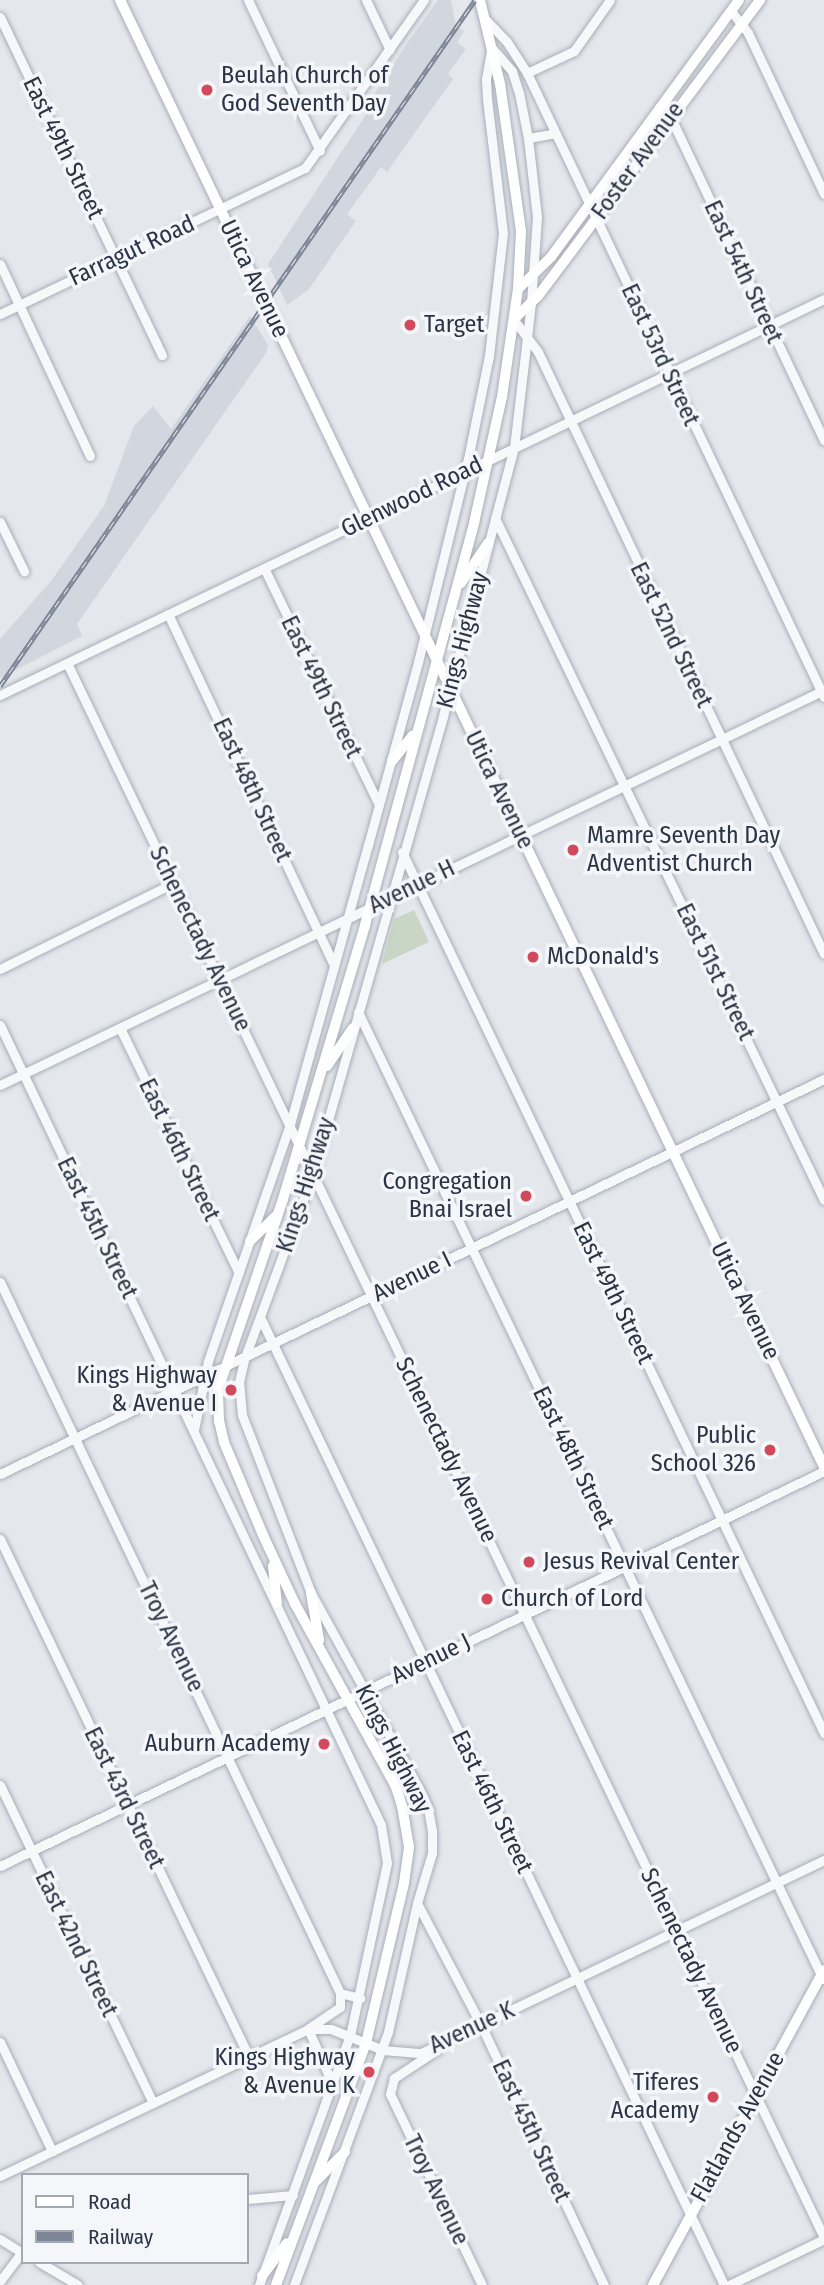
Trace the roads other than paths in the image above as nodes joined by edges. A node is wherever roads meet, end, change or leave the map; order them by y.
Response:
1 (120, 0) edge
2 (248, 0) edge
3 (366, 0) edge
4 (424, 0) edge
5 (480, 0) edge
6 (610, 0) edge
7 (739, 0) edge
8 (760, 0) edge
9 (731, 11) junction
10 (0, 17) edge
11 (485, 19) junction
12 (742, 25) junction
13 (492, 48) junction
14 (390, 50) junction
15 (527, 73) junction
16 (659, 107) junction
17 (670, 116) junction
18 (555, 133) junction
19 (528, 138) junction
20 (320, 150) junction
21 (824, 194) edge
22 (588, 203) junction
23 (220, 209) junction
24 (596, 220) junction
25 (116, 258) junction
26 (0, 264) edge
27 (534, 275) junction
28 (518, 289) junction
29 (824, 299) edge
30 (531, 303) junction
31 (19, 305) junction
32 (0, 314) edge
33 (514, 320) junction
34 (769, 326) junction
35 (527, 336) junction
36 (162, 355) dead end
37 (669, 374) junction
38 (569, 422) junction
39 (824, 440) edge
40 (514, 448) junction
41 (90, 456) dead end
42 (490, 460) junction
43 (465, 471) junction
44 (369, 518) junction
45 (495, 518) junction
46 (0, 522) edge
47 (488, 543) junction
48 (264, 568) junction
49 (24, 571) dead end
50 (456, 591) junction
51 (168, 614) junction
52 (424, 636) junction
53 (437, 661) junction
54 (67, 663) junction
55 (450, 688) junction
56 (823, 692) edge
57 (0, 695) edge
58 (417, 731) junction
59 (721, 739) junction
60 (392, 761) junction
61 (625, 785) junction
62 (380, 805) junction
63 (521, 835) junction
64 (402, 852) junction
65 (173, 883) junction
66 (417, 884) junction
67 (389, 898) junction
68 (369, 908) junction
69 (348, 918) junction
70 (319, 932) junction
71 (824, 954) edge
72 (334, 965) junction
73 (0, 969) edge
74 (220, 980) junction
75 (358, 1012) junction
76 (0, 1025) edge
77 (120, 1028) junction
78 (353, 1028) junction
79 (24, 1074) junction
80 (322, 1074) junction
81 (824, 1079) edge
82 (0, 1085) edge
83 (777, 1102) junction
84 (289, 1124) junction
85 (300, 1145) junction
86 (673, 1152) junction
87 (313, 1173) junction
88 (824, 1200) edge
89 (569, 1201) junction
90 (278, 1214) junction
91 (250, 1241) junction
92 (472, 1248) junction
93 (239, 1273) junction
94 (0, 1282) edge
95 (372, 1296) junction
96 (261, 1319) junction
97 (273, 1343) junction
98 (245, 1357) junction
99 (223, 1367) junction
100 (204, 1377) junction
101 (174, 1390) junction
102 (194, 1430) junction
103 (75, 1438) junction
104 (824, 1469) edge
105 (0, 1474) edge
106 (722, 1520) junction
107 (0, 1539) edge
108 (272, 1556) junction
109 (625, 1566) junction
110 (312, 1593) junction
111 (276, 1603) junction
112 (525, 1614) junction
113 (321, 1650) junction
114 (425, 1662) junction
115 (364, 1691) junction
116 (348, 1699) junction
117 (327, 1709) junction
118 (824, 1733) edge
119 (228, 1756) junction
120 (0, 1785) edge
121 (128, 1805) junction
122 (32, 1851) junction
123 (824, 1860) edge
124 (0, 1866) edge
125 (777, 1883) junction
126 (417, 1903) junction
127 (677, 1931) junction
128 (823, 1975) edge
129 (577, 1979) junction
130 (340, 1993) junction
131 (360, 1998) junction
132 (481, 2025) junction
133 (307, 2029) junction
134 (350, 2035) junction
135 (0, 2042) edge
136 (446, 2042) junction
137 (366, 2043) junction
138 (383, 2050) junction
139 (249, 2057) junction
140 (333, 2085) junction
141 (756, 2095) junction
142 (153, 2103) junction
143 (52, 2151) junction
144 (345, 2152) junction
145 (0, 2176) edge
146 (314, 2183) junction
147 (293, 2195) junction
148 (248, 2199) edge
149 (690, 2215) junction
150 (295, 2232) junction
151 (824, 2238) edge
152 (0, 2239) edge
153 (21, 2251) edge
154 (42, 2264) edge
155 (260, 2280) edge
156 (0, 2281) edge
157 (78, 2285) edge
158 (276, 2285) edge
159 (294, 2285) edge
160 (482, 2285) edge
161 (604, 2285) edge
162 (653, 2285) edge
163 (726, 2285) edge

1 - 23 main road, Utica Avenue
2 - 20 street
3 - 14 street
4 - 14 street, Farragut Road
5 - 11 main road, Kings Highway
6 - 15 street
7 - 9 main road, Foster Avenue
8 - 12 main road, Foster Avenue
9 - 12 street
9 - 16 main road, Foster Avenue
10 - 25 street, East 49th Street
11 - 13 main road, Kings Highway
11 - 15 street, East 53rd Street
12 - 17 main road, Foster Avenue
12 - 21 street
13 - 19 street, Kings Highway
13 - 28 main road, Kings Highway
13 - 43 street, Kings Highway
14 - 20 street, Farragut Road
15 - 18 street, East 53rd Street
16 - 17 street, East 54th Street
16 - 22 main road, Foster Avenue
17 - 24 main road, Foster Avenue
17 - 34 street, East 54th Street
18 - 19 street
18 - 22 street, East 53rd Street
19 - 27 street, Kings Highway
20 - 23 street, Farragut Road
22 - 24 street, East 53rd Street
22 - 27 main road, Foster Avenue
23 - 25 street, Farragut Road
23 - 44 main road, Utica Avenue
24 - 30 main road, Foster Avenue
24 - 37 street, East 53rd Street
25 - 31 street, Farragut Road
25 - 36 street, East 49th Street
26 - 31 street
27 - 28 main road, Foster Avenue
27 - 30 street, Kings Highway
28 - 33 main road, Kings Highway
29 - 34 street, Glenwood Road
30 - 33 main road, Foster Avenue
30 - 35 street, Kings Highway
31 - 32 street, Farragut Road
31 - 41 street
33 - 35 street, East 52nd Street
33 - 42 main road, Kings Highway
34 - 37 street, Glenwood Road
34 - 39 street, East 54th Street
35 - 38 street, East 52nd Street
35 - 40 street, Kings Highway
37 - 38 street, Glenwood Road
37 - 56 street, East 53rd Street
38 - 40 street, Glenwood Road
38 - 59 street, East 52nd Street
40 - 42 street, Glenwood Road
40 - 45 street, Kings Highway
42 - 43 street, Glenwood Road
42 - 50 main road, Kings Highway
43 - 44 street, Glenwood Road
43 - 52 street, Kings Highway
44 - 48 street, Glenwood Road
44 - 52 main road, Utica Avenue
45 - 47 street, Kings Highway
45 - 61 street, East 51st Street
46 - 49 street
47 - 50 main road
47 - 55 street, Kings Highway
48 - 51 street, Glenwood Road
48 - 62 street, East 49th Street
50 - 53 main road, Kings Highway
51 - 54 street, Glenwood Road
51 - 70 street, East 48th Street
52 - 53 main road, Utica Avenue
52 - 60 street, Kings Highway
53 - 55 main road, Utica Avenue
53 - 58 main road, Kings Highway
54 - 57 street, Glenwood Road
54 - 65 street, Schenectady Avenue
55 - 63 main road, Utica Avenue
55 - 64 street, Kings Highway
56 - 59 street, Avenue H
58 - 60 main road
58 - 68 main road, Kings Highway
59 - 61 street, Avenue H
59 - 71 street, East 52nd Street
60 - 62 street, Kings Highway
61 - 63 street, Avenue H
61 - 83 street, East 51st Street
62 - 69 street, Kings Highway
63 - 66 street, Avenue H
63 - 86 main road, Utica Avenue
64 - 66 street, East 49th Street
64 - 67 street, Kings Highway
65 - 73 street
65 - 74 street, Schenectady Avenue
66 - 67 street, Avenue H
66 - 89 street, East 49th Street
67 - 68 street, Avenue H
67 - 75 street, Kings Highway
68 - 69 street, Avenue H
68 - 80 main road, Kings Highway
69 - 70 street, Avenue H
69 - 72 street, Kings Highway
70 - 72 street, East 48th Street
70 - 74 street, Avenue H
72 - 84 street, Kings Highway
74 - 77 street, Avenue H
74 - 84 street, Schenectady Avenue
75 - 78 street, Kings Highway
75 - 92 street, East 48th Street
76 - 79 street, East 45th Street
77 - 79 street, Avenue H
77 - 93 street, East 46th Street
78 - 80 main road
78 - 87 street, Kings Highway
79 - 82 street, Avenue H
79 - 101 street, East 45th Street
80 - 85 main road, Kings Highway
81 - 83 street, Avenue I
83 - 86 street, Avenue I
83 - 88 street, East 51st Street
84 - 85 street, Schenectady Avenue
84 - 91 street, Kings Highway
85 - 87 street, Schenectady Avenue
85 - 90 main road, Kings Highway
86 - 89 street, Avenue I
86 - 104 main road, Utica Avenue
87 - 95 street, Schenectady Avenue
87 - 96 street, Kings Highway
89 - 92 street, Avenue I
89 - 106 street, East 49th Street
90 - 91 main road
90 - 99 main road, Kings Highway
91 - 93 street, Kings Highway
92 - 95 street, Avenue I
92 - 109 street, East 48th Street
93 - 100 street, Kings Highway
94 - 103 street, Troy Avenue
95 - 97 street, Avenue I
95 - 112 street, Schenectady Avenue
96 - 97 street, East 46th Street
96 - 98 street, Kings Highway
97 - 98 street, Avenue I
97 - 114 street, East 46th Street
98 - 99 street, Avenue I
98 - 110 street, Kings Highway
99 - 100 street, Avenue I
99 - 108 main road, Kings Highway
100 - 101 street, Avenue I
100 - 102 street, Kings Highway
101 - 102 street, East 45th Street
101 - 103 street, Avenue I
102 - 111 street, Kings Highway
103 - 105 street, Avenue I
103 - 119 street, Troy Avenue
104 - 106 street, Avenue J
106 - 109 street, Avenue J
106 - 118 street, East 49th Street
107 - 121 street, East 43rd Street
108 - 111 main road
108 - 113 main road, Kings Highway
109 - 112 street, Avenue J
109 - 125 street, East 48th Street
110 - 113 main road
110 - 115 street, Kings Highway
111 - 117 street, Kings Highway
112 - 114 street, Avenue J
112 - 127 street, Schenectady Avenue
113 - 116 main road, Kings Highway
114 - 115 street, Avenue J
114 - 129 street, East 46th Street
115 - 116 street, Avenue J
115 - 126 street, Kings Highway
116 - 117 street, Avenue J
116 - 137 main road, Kings Highway
117 - 119 street, Avenue J
117 - 131 street, Kings Highway
119 - 121 street, Avenue J
119 - 130 street, Troy Avenue
120 - 122 street, East 42nd Street
121 - 122 street, Avenue J
121 - 139 street, East 43rd Street
122 - 124 street, Avenue J
122 - 142 street, East 42nd Street
123 - 125 street, Avenue K
125 - 127 street, Avenue K
125 - 128 street, East 48th Street
126 - 132 street, East 45th Street
126 - 138 street, Kings Highway
127 - 129 street, Avenue K
127 - 141 street, Schenectady Avenue
128 - 141 main road, Flatlands Avenue
129 - 132 street, Avenue K
129 - 149 street, East 46th Street
130 - 131 street
130 - 133 street
131 - 134 street, Kings Highway
132 - 136 street, Avenue K
132 - 161 street, East 45th Street
133 - 134 street, Avenue K
133 - 139 street
133 - 140 street
134 - 137 street, Avenue K
134 - 140 street, Kings Highway
135 - 143 street
136 - 138 street, Avenue K
136 - 160 street, Troy Avenue
137 - 138 street, Avenue K
137 - 146 main road, Kings Highway
138 - 144 street, Kings Highway
139 - 142 street
140 - 147 street, Kings Highway
141 - 149 main road, Flatlands Avenue
141 - 151 street, Schenectady Avenue
142 - 143 street
143 - 145 street
144 - 146 main road
144 - 159 street, Kings Highway
146 - 150 main road, Kings Highway
147 - 148 street
147 - 155 street, Kings Highway
149 - 162 main road, Flatlands Avenue
149 - 163 street, East 46th Street
150 - 155 main road
150 - 158 main road, Kings Highway
151 - 163 street
152 - 153 street
153 - 156 street
154 - 157 street

